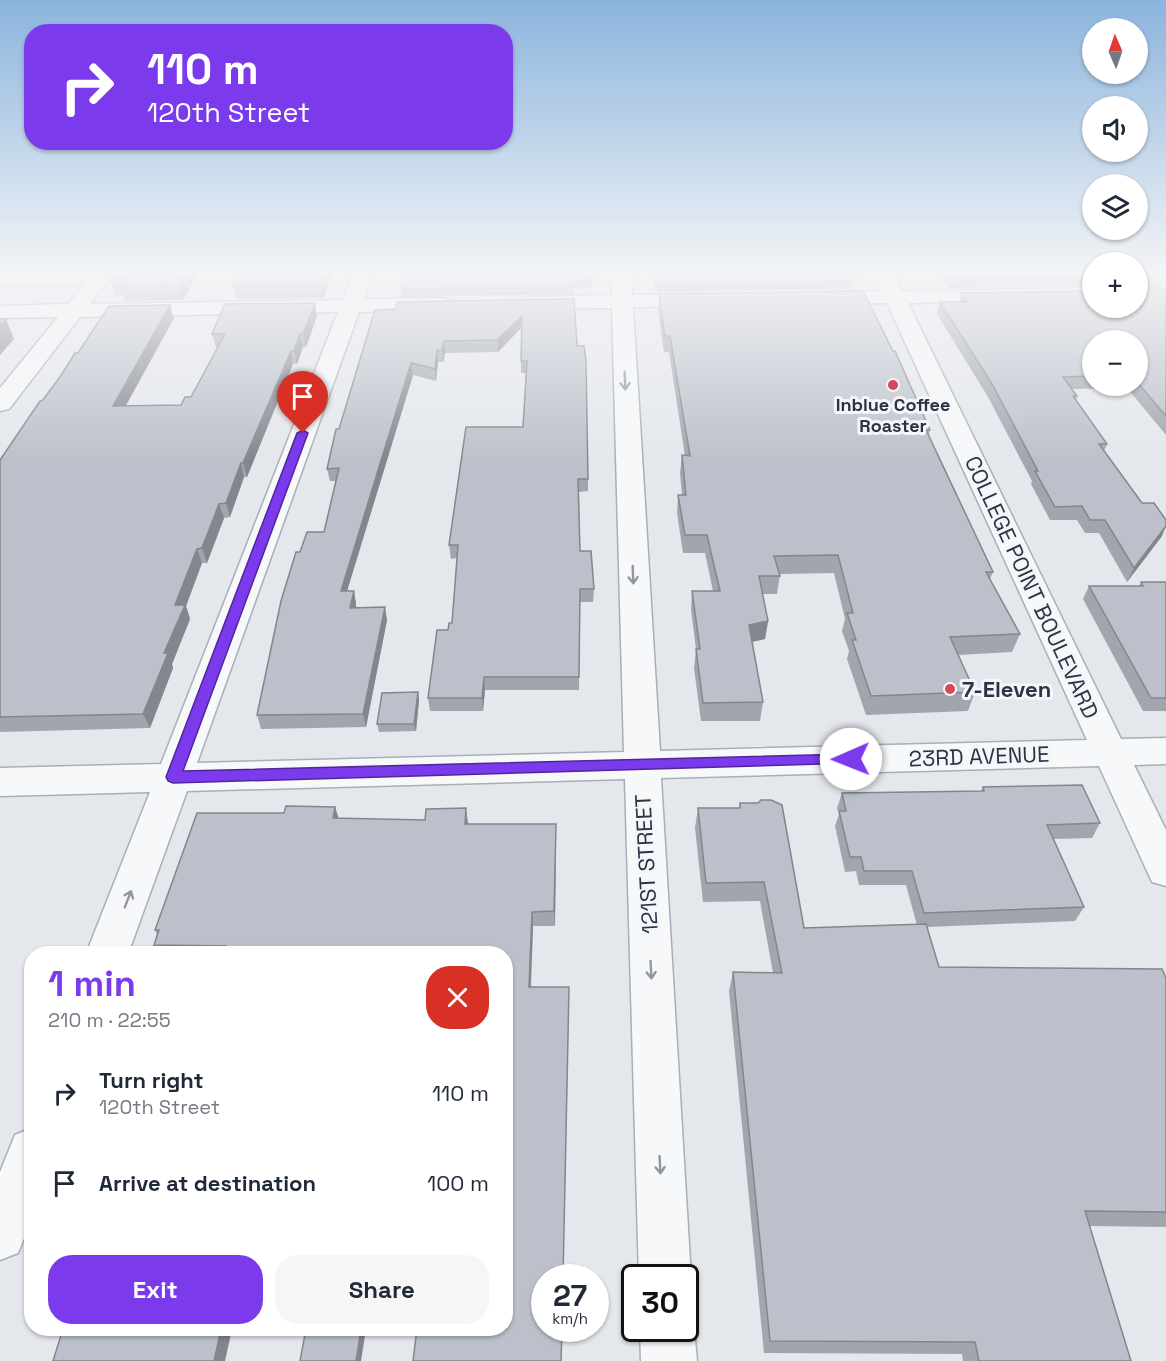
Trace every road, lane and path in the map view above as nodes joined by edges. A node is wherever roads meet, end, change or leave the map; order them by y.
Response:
1 (55, 335) edge
2 (340, 335) edge
3 (623, 335) edge
4 (912, 335) edge
5 (0, 404) edge
6 (1166, 751) edge
7 (1109, 752) junction
8 (641, 765) junction
9 (173, 777) junction
10 (0, 782) edge
11 (1166, 870) edge
12 (110, 946) edge
13 (24, 1173) edge
14 (0, 1235) edge
15 (664, 1264) edge
16 (668, 1342) edge
17 (669, 1361) edge

1 - 5 street
2 - 9 street
3 -> 8 street, 121ST STREET
4 - 7 street, COLLEGE POINT BOULEVARD
6 - 7 street, 23RD AVENUE
7 - 8 street, 23RD AVENUE
7 - 11 street, COLLEGE POINT BOULEVARD
8 - 9 street, 23RD AVENUE
8 -> 15 street, 121ST STREET
9 - 10 street, 23RD AVENUE
12 -> 9 street
13 - 14 street
16 - 17 street

